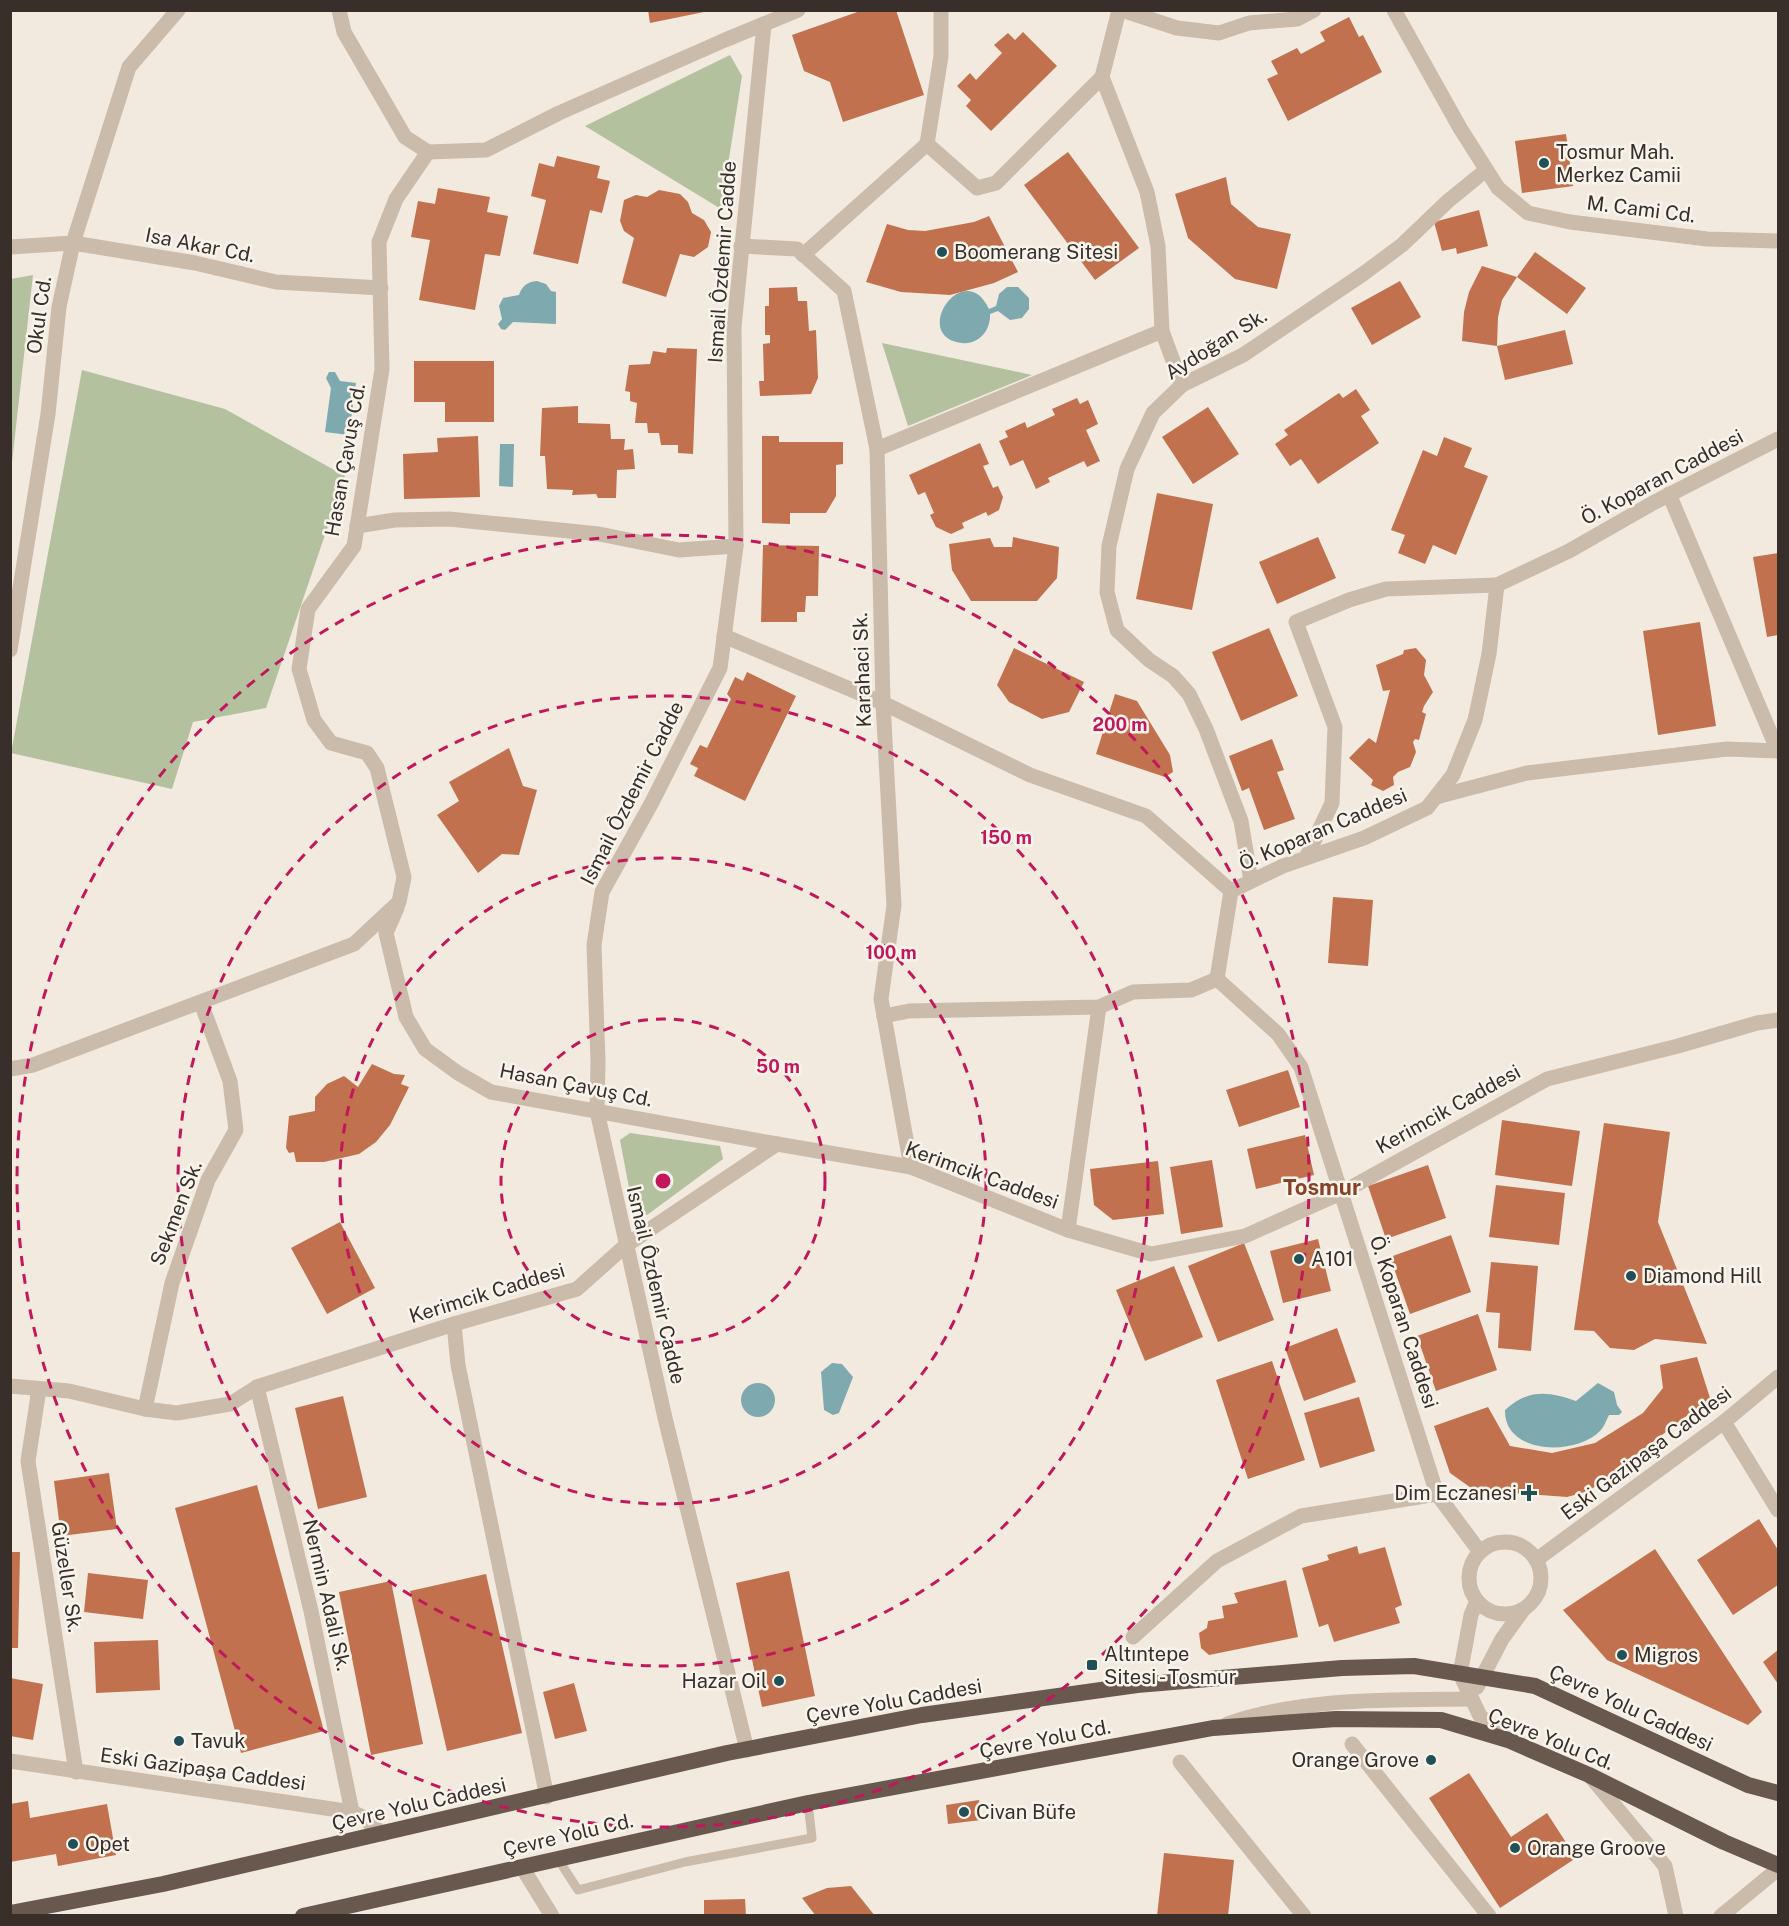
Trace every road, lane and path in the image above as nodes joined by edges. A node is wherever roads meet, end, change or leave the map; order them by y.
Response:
1 (178, 10) edge
2 (339, 10) edge
3 (798, 10) edge
4 (941, 10) edge
5 (1120, 10) edge
6 (1314, 10) edge
7 (1394, 10) edge
8 (764, 25) junction
9 (1102, 77) junction
10 (927, 144) junction
11 (428, 152) junction
12 (1486, 170) junction
13 (1779, 241) edge
14 (73, 243) junction
15 (741, 246) junction
16 (10, 247) edge
17 (803, 255) junction
18 (381, 288) junction
19 (1162, 331) junction
20 (1182, 385) junction
21 (1779, 439) edge
22 (877, 449) junction
23 (1669, 494) junction
24 (357, 526) junction
25 (736, 546) junction
26 (1497, 585) junction
27 (724, 636) junction
28 (10, 650) edge
29 (883, 703) junction
30 (1778, 751) edge
31 (1436, 797) junction
32 (1306, 858) junction
33 (1251, 881) junction
34 (1231, 891) junction
35 (399, 902) junction
36 (1217, 979) junction
37 (201, 1003) junction
38 (1099, 1007) junction
39 (884, 1016) junction
40 (1779, 1020) edge
41 (10, 1069) edge
42 (597, 1111) junction
43 (777, 1144) junction
44 (912, 1167) junction
45 (1341, 1193) junction
46 (1068, 1230) junction
47 (625, 1246) junction
48 (454, 1324) junction
49 (1779, 1377) edge
50 (10, 1386) edge
51 (257, 1388) junction
52 (39, 1389) junction
53 (145, 1409) junction
54 (1724, 1422) junction
55 (1437, 1494) junction
56 (1779, 1510) edge
57 (1480, 1552) junction
58 (1536, 1560) junction
59 (1478, 1601) junction
60 (1522, 1610) junction
61 (1133, 1637) dead end
62 (1460, 1674) junction
63 (1482, 1677) junction
64 (1471, 1699) junction
65 (1213, 1728) junction
66 (1508, 1740) junction
67 (1352, 1744) dead end
68 (747, 1750) junction
69 (10, 1761) edge
70 (1180, 1761) dead end
71 (76, 1772) junction
72 (1589, 1774) junction
73 (1779, 1793) edge
74 (547, 1797) junction
75 (808, 1803) junction
76 (352, 1812) junction
77 (382, 1834) junction
78 (558, 1859) junction
79 (522, 1867) junction
80 (1779, 1867) edge
81 (10, 1913) edge
82 (303, 1916) edge
83 (552, 1916) edge
84 (1304, 1916) edge
85 (1489, 1916) edge
86 (1676, 1916) edge
87 (1721, 1916) edge

1 - 14 street, Okul Cd.
2 - 11 street
3 - 8 street
4 - 10 street
5 - 6 street
5 - 9 street
7 - 12 street, M. Cami Cd.
8 - 11 street
8 - 15 street, Ismail Ôzdemir Cadde
9 - 10 street
9 - 19 street
10 - 17 street
11 - 18 street, Hasan Çavuş Cd.
12 - 13 street, M. Cami Cd.
12 - 20 street, Aydoğan Sk.
14 - 16 street, Isa Akar Cd.
14 - 18 street, Isa Akar Cd.
14 - 28 street, Okul Cd.
15 - 17 street, Karahaci Sk.
15 - 25 street, Ismail Ôzdemir Cadde
17 - 22 street, Karahaci Sk.
18 - 24 street, Hasan Çavuş Cd.
19 - 20 street
19 - 22 street
20 - 33 street, Aydoğan Sk.
21 - 23 street, Ö. Koparan Caddesi
22 - 29 street, Karahaci Sk.
23 - 26 street, Ö. Koparan Caddesi
23 - 30 street
24 - 25 street
24 - 35 street, Hasan Çavuş Cd.
25 - 27 street, Ismail Ôzdemir Cadde
26 - 31 street, Ö. Koparan Caddesi
26 - 32 street
27 - 29 street
27 - 42 street, Ismail Ôzdemir Cadde
29 - 34 street
29 - 39 street, Karahaci Sk.
30 - 31 street
31 - 32 street, Ö. Koparan Caddesi
32 - 33 street, Ö. Koparan Caddesi
33 - 34 street, Ö. Koparan Caddesi
34 - 36 street, Ö. Koparan Caddesi
35 - 37 street
35 - 42 street, Hasan Çavuş Cd.
36 - 38 street
36 - 45 street, Ö. Koparan Caddesi
37 - 41 street
37 - 53 street, Sekmen Sk.
38 - 39 street
38 - 46 street
39 - 44 street, Karahaci Sk.
40 - 45 street, Kerimcik Caddesi
42 - 43 street, Hasan Çavuş Cd.
42 - 47 street, Ismail Ôzdemir Cadde
43 - 44 street, Kerimcik Caddesi
43 - 47 street, Kerimcik Caddesi
44 - 46 street, Kerimcik Caddesi
45 - 46 street, Kerimcik Caddesi
45 - 55 street, Ö. Koparan Caddesi
47 - 48 street, Kerimcik Caddesi
47 - 68 street, Ismail Ôzdemir Cadde
48 - 51 street, Kerimcik Caddesi
48 - 74 street
49 - 54 street, Eski Gazipaşa Caddesi
50 - 52 street, Kerimcik Caddesi
51 - 53 street, Kerimcik Caddesi
51 - 76 street, Nermin Adali Sk.
52 - 53 street, Kerimcik Caddesi
52 - 71 street, Güzeller Sk.
54 - 56 street
54 - 58 street, Eski Gazipaşa Caddesi
55 - 57 street, Ö. Koparan Caddesi
55 - 61 street
57 - 58 street
57 - 59 street
58 - 60 street
59 - 60 street
59 - 62 street
60 - 63 street
62 - 63 highway, Çevre Yolu Caddesi
62 - 64 street
62 - 68 highway, Çevre Yolu Caddesi
63 - 64 street
63 - 73 highway, Çevre Yolu Caddesi
64 - 65 street
64 - 66 street
65 - 66 highway, Çevre Yolu Cd.
65 - 75 highway, Çevre Yolu Cd.
66 - 72 highway, Çevre Yolu Cd.
67 - 85 street
68 - 74 highway, Çevre Yolu Caddesi
69 - 71 street, Eski Gazipaşa Caddesi
70 - 84 street
71 - 76 street, Eski Gazipaşa Caddesi
72 - 80 highway, Çevre Yolu Cd.
72 - 86 street
74 - 77 highway, Çevre Yolu Caddesi
75 - 78 highway, Çevre Yolu Cd.
75 - 78 lane
76 - 77 street, Eski Gazipaşa Caddesi
77 - 81 highway, Çevre Yolu Caddesi
78 - 79 highway, Çevre Yolu Cd.
79 - 82 highway, Çevre Yolu Cd.
79 - 83 street
80 - 87 street

